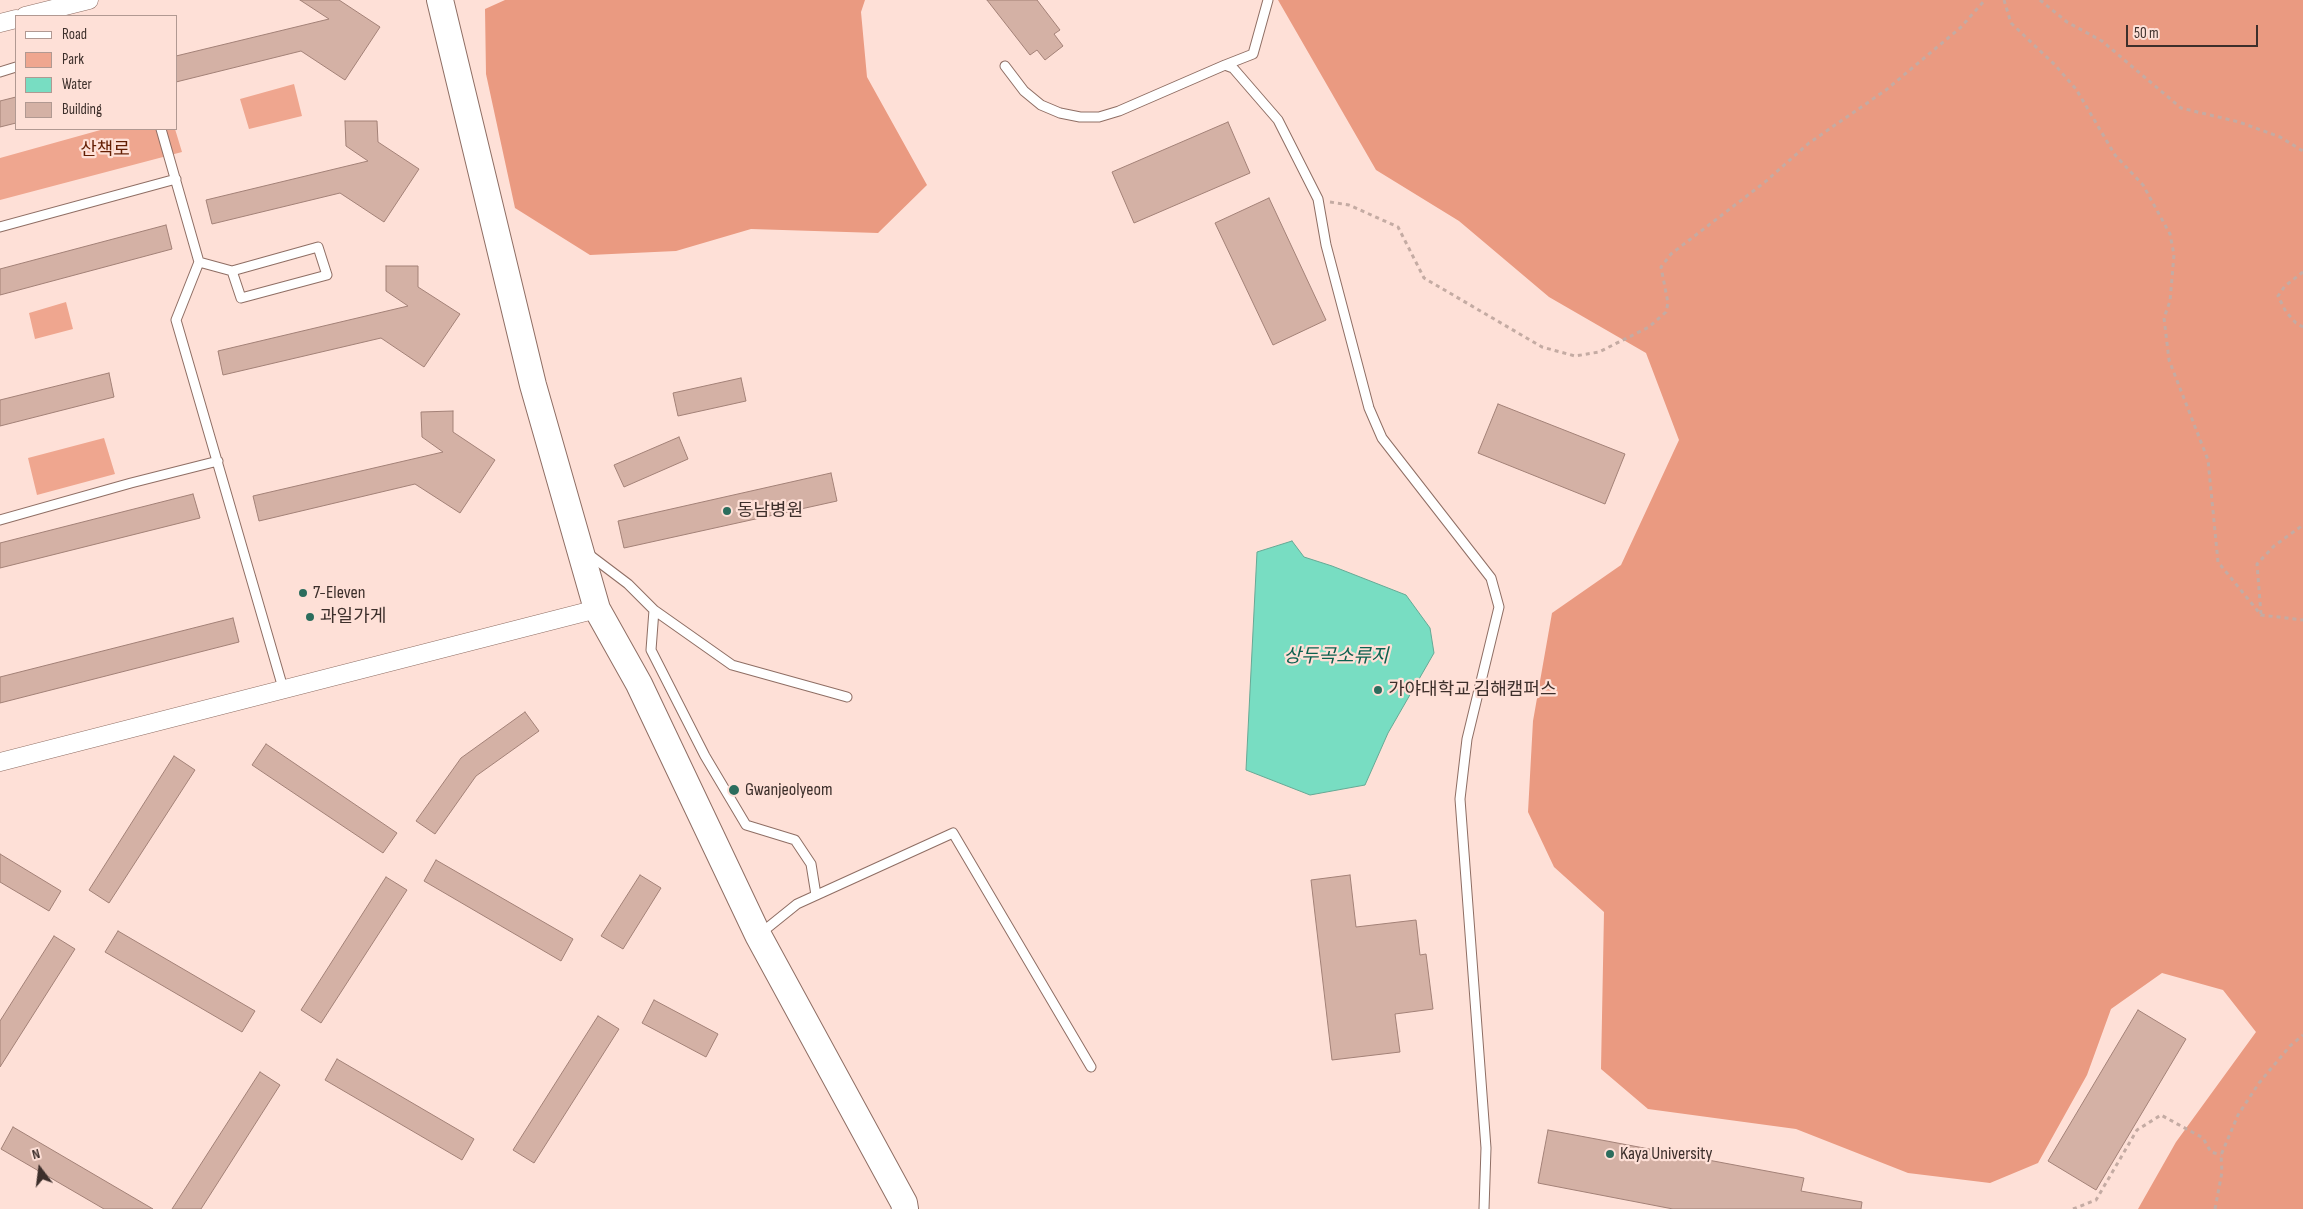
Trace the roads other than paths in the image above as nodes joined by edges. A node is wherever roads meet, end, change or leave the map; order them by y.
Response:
1 (89, 0) edge
2 (440, 0) edge
3 (1268, 0) edge
4 (29, 15) edge
5 (15, 18) edge
6 (0, 23) edge
7 (1224, 65) junction
8 (1005, 66) dead end
9 (15, 67) edge
10 (0, 72) edge
11 (161, 130) edge
12 (176, 179) junction
13 (0, 227) edge
14 (199, 262) junction
15 (232, 270) junction
16 (218, 461) junction
17 (0, 520) edge
18 (579, 547) junction
19 (597, 610) junction
20 (654, 610) junction
21 (283, 688) junction
22 (847, 697) dead end
23 (0, 762) edge
24 (816, 895) junction
25 (758, 935) junction
26 (1091, 1067) dead end
27 (906, 1207) edge
28 (1484, 1209) edge

1 - 4 street
2 - 18 street
3 - 7 lane
5 - 6 street
7 - 8 lane
7 - 28 lane
9 - 10 lane
11 - 12 lane
12 - 13 lane
12 - 14 lane
14 - 15 lane
14 - 16 lane
15 - 15 lane
16 - 17 lane
16 - 21 lane
18 - 19 street
18 - 20 lane
19 - 21 street
19 - 25 street
20 - 22 lane
20 - 24 lane
21 - 23 street
24 - 25 lane
24 - 26 lane
25 - 27 street

